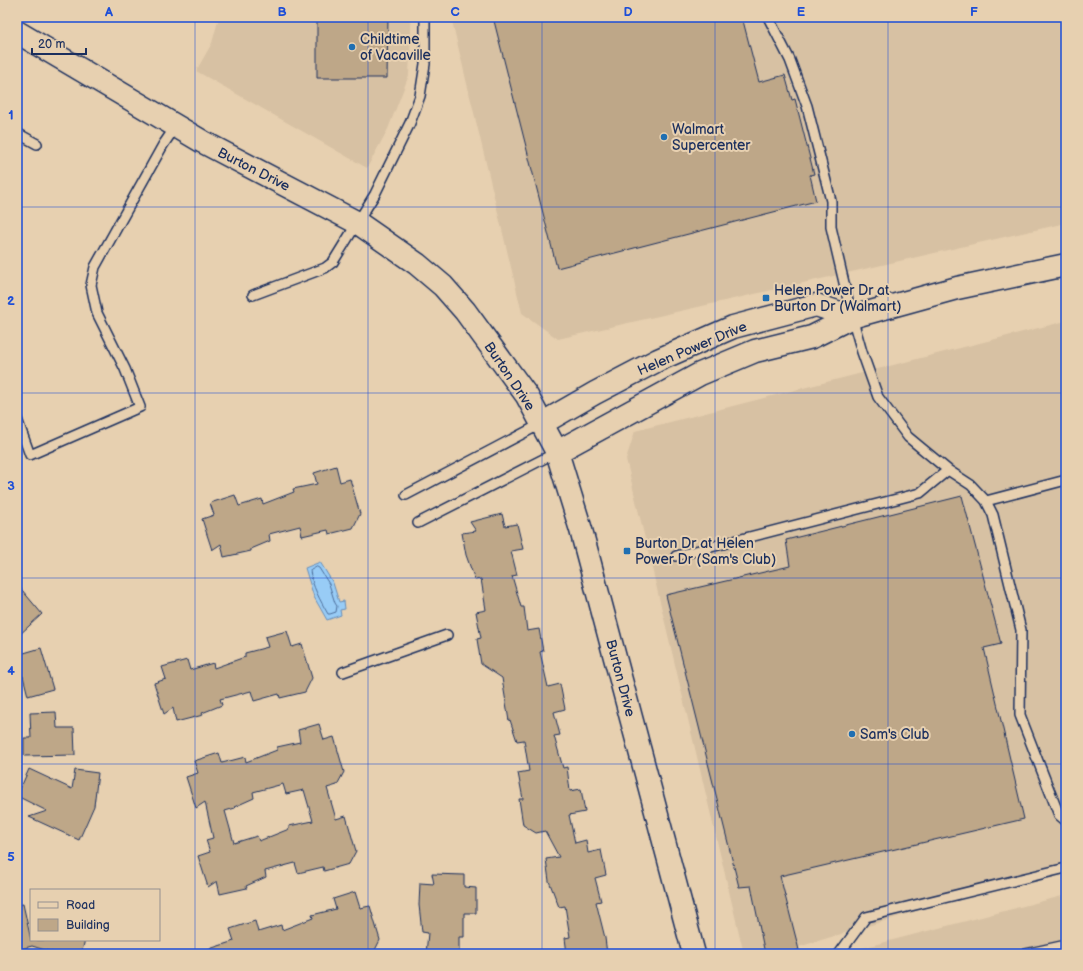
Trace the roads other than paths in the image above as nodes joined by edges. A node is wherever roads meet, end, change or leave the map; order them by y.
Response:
1 (425, 17) edge
2 (768, 17) edge
3 (17, 32) edge
4 (176, 126) junction
5 (17, 133) edge
6 (36, 144) dead end
7 (358, 223) junction
8 (1066, 265) edge
9 (253, 295) dead end
10 (852, 317) junction
11 (17, 419) edge
12 (541, 424) junction
13 (557, 452) junction
14 (948, 470) junction
15 (1066, 480) edge
16 (406, 495) dead end
17 (986, 501) junction
18 (418, 523) dead end
19 (676, 556) dead end
20 (447, 635) dead end
21 (343, 672) dead end
22 (1066, 821) edge
23 (1066, 868) edge
24 (1066, 945) edge
25 (694, 954) edge
26 (839, 954) edge
27 (1025, 954) edge

1 - 7 lane
2 - 10 lane
3 - 4 street, Burton Drive
4 - 7 street, Burton Drive
4 - 11 lane
5 - 6 lane
7 - 9 lane
7 - 12 street, Burton Drive
8 - 10 street, Helen Power Drive
10 - 12 street, Helen Power Drive
10 - 13 street, Helen Power Drive
10 - 14 lane
12 - 13 street, Burton Drive
12 - 16 lane
13 - 18 lane
13 - 25 street, Burton Drive
14 - 17 lane
14 - 19 lane
15 - 17 lane
17 - 22 lane
20 - 21 lane
23 - 26 lane
24 - 27 lane

